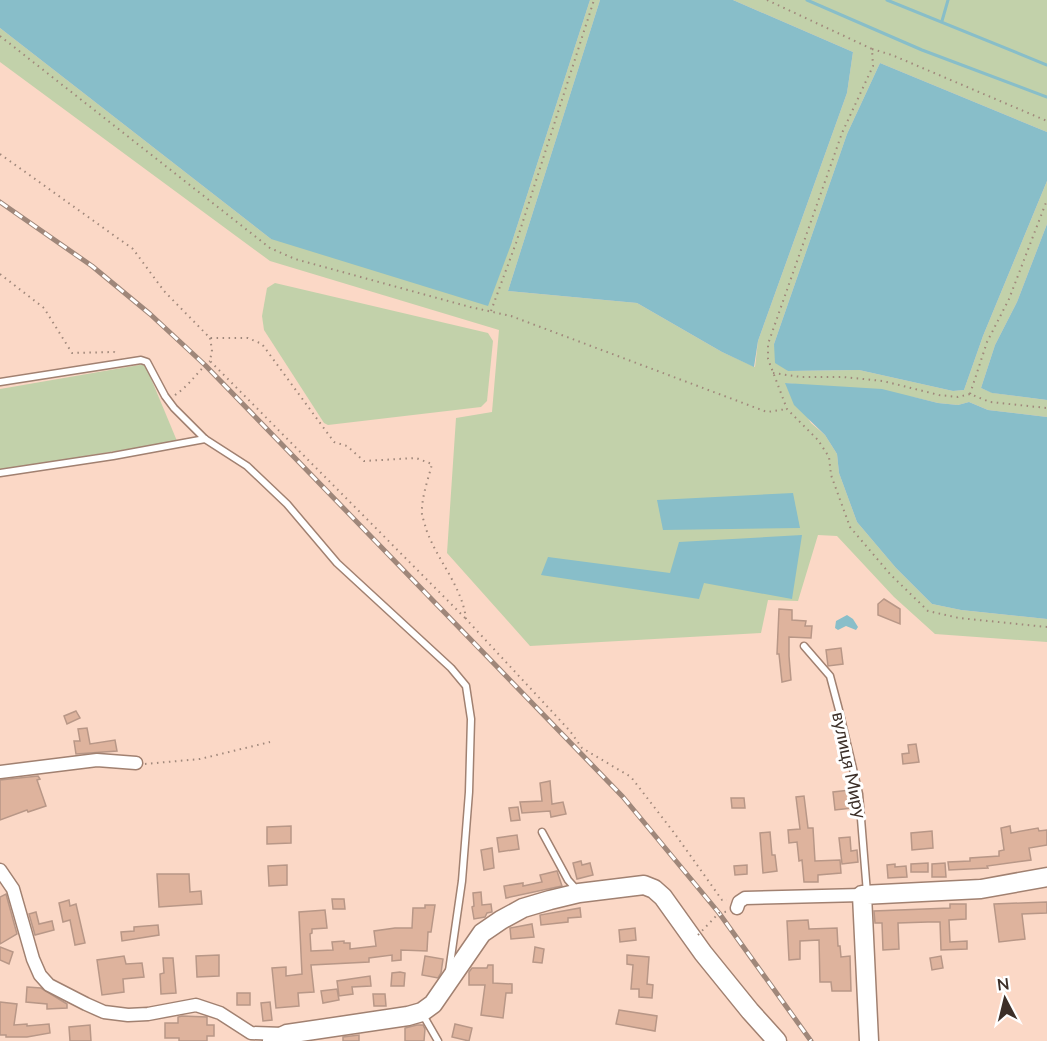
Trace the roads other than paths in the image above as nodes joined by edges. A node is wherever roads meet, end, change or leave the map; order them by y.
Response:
1 (0, 382) edge
2 (205, 439) junction
3 (0, 473) edge
4 (804, 646) dead end
5 (136, 763) road end
6 (0, 772) edge
7 (542, 832) dead end
8 (0, 870) edge
9 (1047, 876) edge
10 (579, 893) junction
11 (864, 894) junction
12 (735, 907) road end
13 (447, 984) junction
14 (422, 1012) junction
15 (279, 1038) edge
16 (438, 1041) edge
17 (777, 1041) edge
18 (869, 1041) edge

1 - 2 lane
2 - 3 lane
2 - 13 lane
4 - 11 lane, вулиця Миру
5 - 6 street
7 - 10 lane
8 - 15 street
9 - 11 street
10 - 13 street
10 - 17 street
11 - 12 street
11 - 18 street, вулиця Миру
13 - 14 street
14 - 15 street
14 - 16 lane

